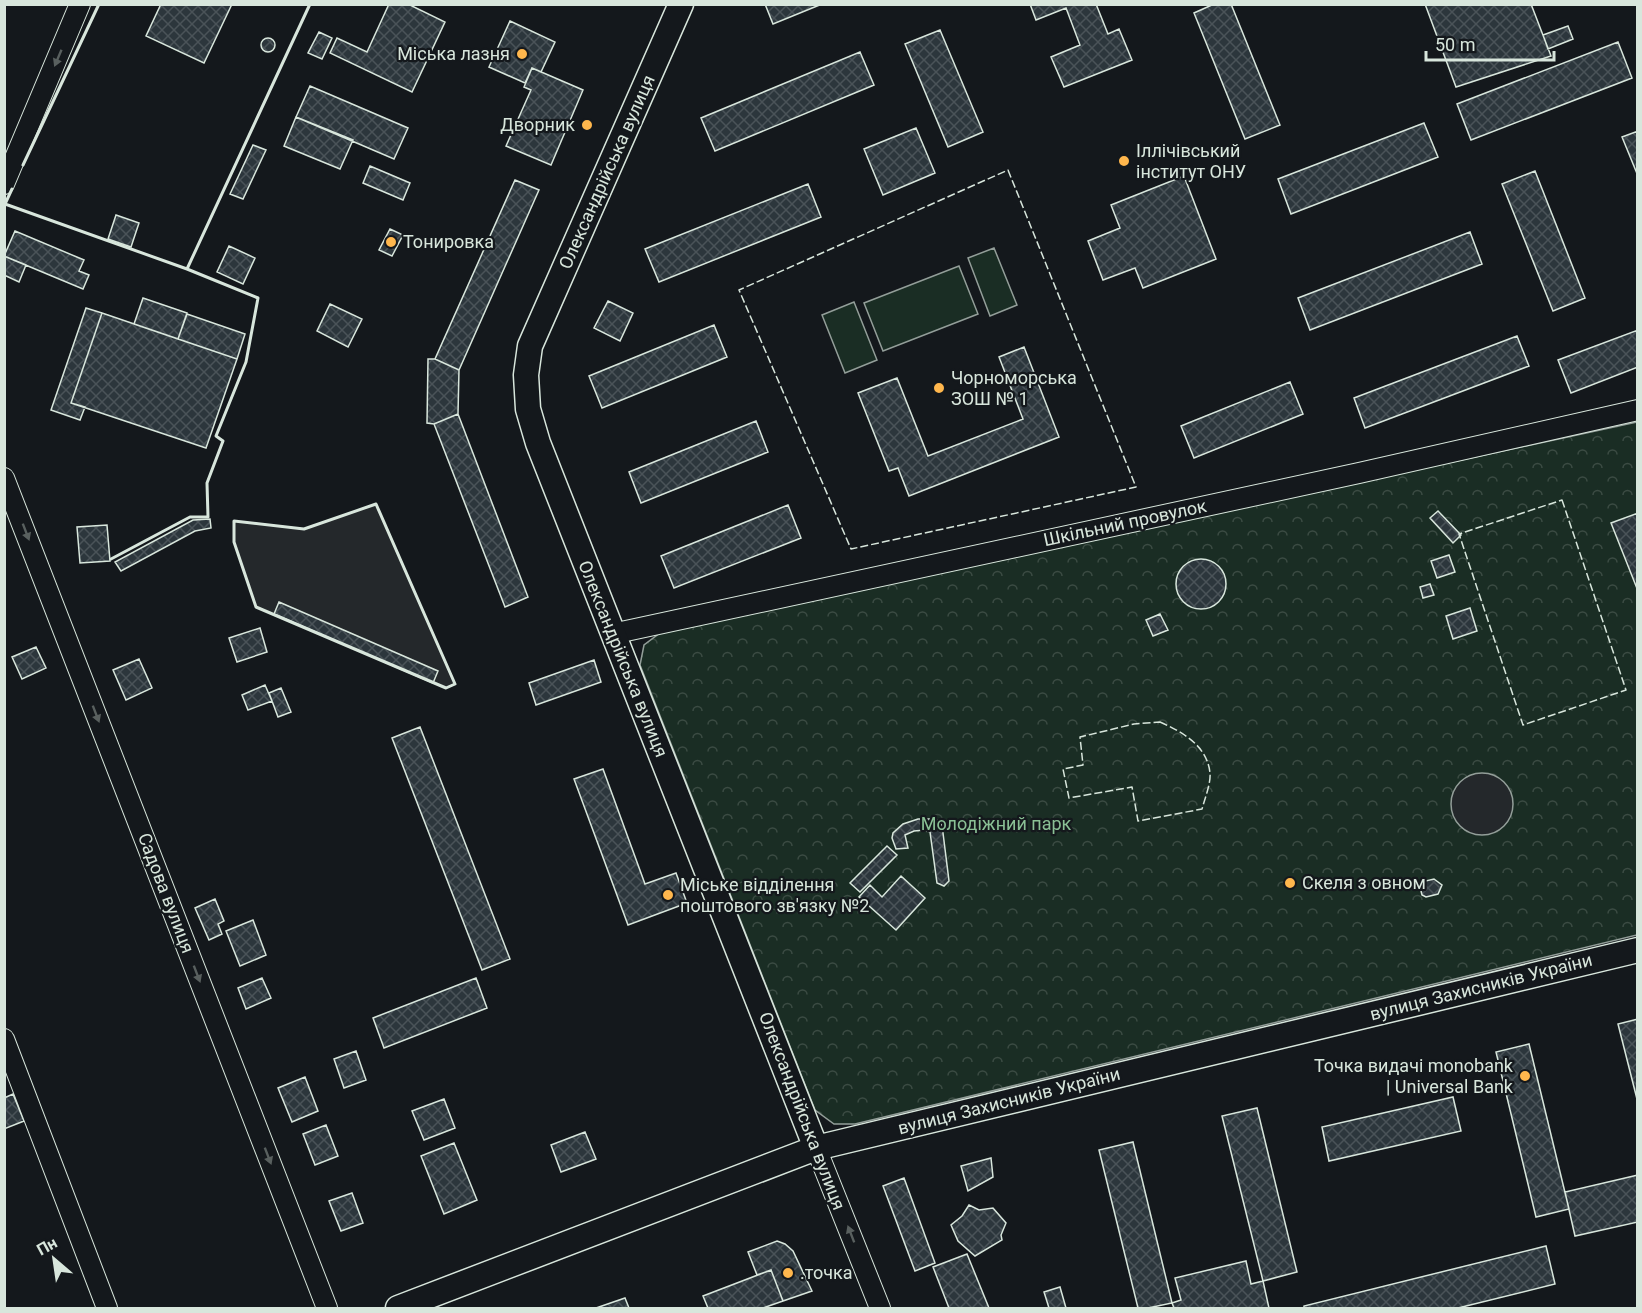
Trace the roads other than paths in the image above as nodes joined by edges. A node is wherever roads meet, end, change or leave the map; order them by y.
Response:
1 (81, 4) edge
2 (675, 6) edge
3 (4, 184) edge
4 (1638, 410) edge
5 (4, 478) edge
6 (612, 634) junction
7 (1638, 950) edge
8 (4, 1040) edge
9 (816, 1148) junction
10 (107, 1308) edge
11 (327, 1308) edge
12 (398, 1308) edge
13 (880, 1308) edge

1 -> 3 street
2 - 6 main road, Олександрійська вулиця
4 - 6 street, Шкільний провулок
5 -> 11 street, Садова вулиця
6 - 9 main road, Олександрійська вулиця
7 - 9 main road, вулиця Захисників України
8 - 10 street
9 - 12 main road, вулиця Захисників України
13 -> 9 street, Олександрійська вулиця

